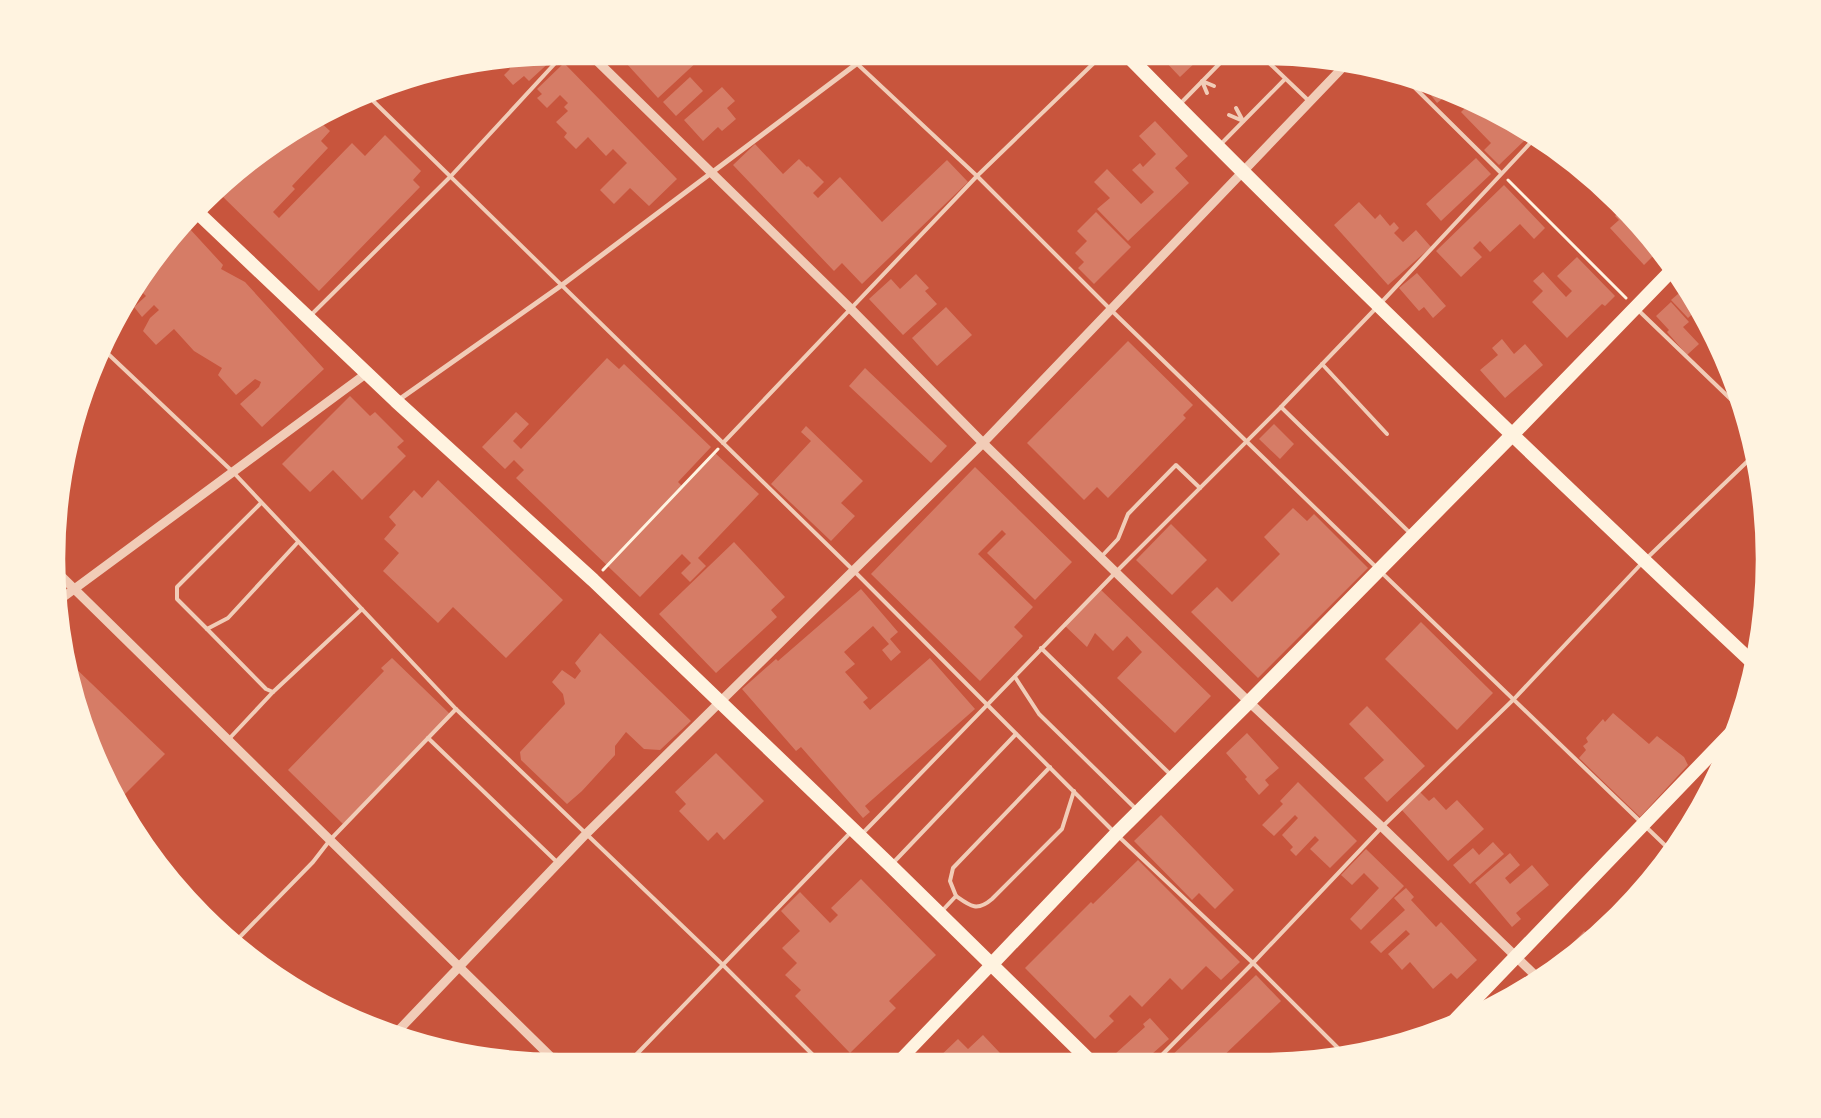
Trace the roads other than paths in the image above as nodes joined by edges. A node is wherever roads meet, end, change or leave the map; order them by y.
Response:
1 (554, 64) edge
2 (599, 64) edge
3 (852, 64) edge
4 (857, 64) edge
5 (1093, 64) edge
6 (1135, 64) edge
7 (1219, 64) edge
8 (1270, 64) edge
9 (1340, 70) edge
10 (1285, 79) junction
11 (1202, 81) junction
12 (1214, 86) dead end
13 (1415, 88) edge
14 (1207, 93) dead end
15 (372, 100) edge
16 (1310, 102) junction
17 (1177, 107) junction
18 (1236, 108) dead end
19 (1229, 115) dead end
20 (1243, 121) junction
21 (1530, 143) edge
22 (1218, 148) junction
23 (712, 173) junction
24 (1242, 173) junction
25 (1501, 173) junction
26 (451, 176) junction
27 (977, 176) junction
28 (202, 217) edge
29 (1667, 275) edge
30 (562, 286) junction
31 (1378, 306) junction
32 (1635, 307) junction
33 (850, 308) junction
34 (1111, 310) junction
35 (308, 318) junction
36 (108, 355) edge
37 (1322, 364) junction
38 (367, 373) junction
39 (1731, 399) edge
40 (396, 401) junction
41 (1281, 407) junction
42 (1387, 434) dead end
43 (1512, 436) junction
44 (1247, 441) junction
45 (723, 443) junction
46 (983, 443) junction
47 (1748, 461) edge
48 (232, 472) junction
49 (1200, 488) junction
50 (261, 503) junction
51 (1412, 536) junction
52 (298, 542) junction
53 (1101, 557) junction
54 (1644, 561) junction
55 (853, 570) junction
56 (1379, 570) junction
57 (1116, 572) junction
58 (65, 579) edge
59 (74, 588) junction
60 (65, 595) edge
61 (362, 609) junction
62 (207, 629) junction
63 (1041, 648) junction
64 (1748, 658) edge
65 (1015, 677) junction
66 (273, 692) junction
67 (1514, 699) junction
68 (721, 702) junction
69 (1249, 702) junction
70 (988, 705) junction
71 (456, 709) junction
72 (1016, 734) junction
73 (428, 738) junction
74 (228, 740) junction
75 (1723, 742) edge
76 (1050, 767) junction
77 (1174, 777) junction
78 (1074, 791) junction
79 (1139, 812) junction
80 (1642, 824) junction
81 (1382, 828) junction
82 (586, 834) junction
83 (856, 834) junction
84 (1116, 834) junction
85 (330, 840) junction
86 (1665, 846) edge
87 (559, 864) junction
88 (891, 866) junction
89 (956, 896) junction
90 (939, 914) junction
91 (240, 937) edge
92 (1516, 957) junction
93 (1252, 964) junction
94 (723, 966) junction
95 (991, 966) junction
96 (460, 967) junction
97 (1533, 973) edge
98 (1463, 1012) edge
99 (401, 1028) edge
100 (1338, 1048) edge
101 (548, 1054) edge
102 (637, 1054) edge
103 (812, 1054) edge
104 (906, 1054) edge
105 (1083, 1054) edge
106 (1163, 1054) edge

1 - 26 lane
2 - 23 street
3 - 23 street
4 - 27 lane
5 - 27 lane
6 - 17 highway
7 - 11 lane
8 - 10 lane
9 - 16 street
10 - 16 lane
10 - 20 lane
11 - 12 lane
11 - 14 lane
11 - 17 lane
13 - 25 lane
15 - 26 lane
16 - 24 street
17 - 22 highway
18 - 20 lane
19 - 20 lane
20 - 22 lane
21 - 25 lane
22 - 24 highway
23 - 30 street
23 - 33 street
24 - 31 highway
24 - 34 street
25 - 31 lane
26 - 30 lane
26 - 35 lane
27 - 33 lane
27 - 34 lane
28 - 35 highway
29 - 32 highway
30 - 40 street
30 - 45 lane
31 - 37 lane
31 - 43 highway
32 - 39 lane
32 - 43 highway
33 - 45 lane
33 - 46 street
34 - 44 lane
34 - 46 street
35 - 38 highway
36 - 48 lane
37 - 41 lane
37 - 42 lane
38 - 40 highway
38 - 48 street
40 - 68 highway
41 - 44 lane
41 - 51 lane
43 - 51 highway
43 - 54 highway
44 - 49 lane
44 - 56 lane
45 - 55 lane
46 - 53 street
46 - 55 street
47 - 54 lane
48 - 50 lane
48 - 59 street
49 - 53 lane
49 - 57 lane
50 - 52 lane
50 - 62 lane
51 - 56 highway
52 - 61 lane
52 - 62 lane
53 - 57 street
54 - 64 highway
54 - 67 lane
55 - 68 street
55 - 70 lane
56 - 67 lane
56 - 69 highway
57 - 63 lane
57 - 69 street
58 - 59 street
59 - 60 street
59 - 74 street
61 - 66 lane
61 - 71 lane
62 - 66 lane
63 - 65 lane
63 - 77 lane
65 - 70 lane
65 - 79 lane
66 - 74 lane
67 - 80 lane
67 - 81 lane
68 - 82 street
68 - 83 highway
69 - 77 highway
69 - 81 street
70 - 72 lane
70 - 83 lane
71 - 73 lane
71 - 82 lane
72 - 76 lane
72 - 88 lane
73 - 85 lane
73 - 87 lane
74 - 85 street
75 - 80 highway
76 - 78 lane
76 - 89 lane
77 - 79 highway
78 - 84 lane
78 - 89 lane
79 - 84 highway
80 - 86 lane
80 - 92 highway
81 - 92 street
81 - 93 lane
82 - 87 street
82 - 94 lane
83 - 88 highway
83 - 94 lane
84 - 93 lane
84 - 95 highway
85 - 91 lane
85 - 96 street
87 - 96 street
88 - 90 highway
89 - 90 lane
90 - 95 highway
92 - 97 street
92 - 98 highway
93 - 100 lane
93 - 106 lane
94 - 102 lane
94 - 103 lane
95 - 104 main road
95 - 105 highway
96 - 99 street
96 - 101 street

